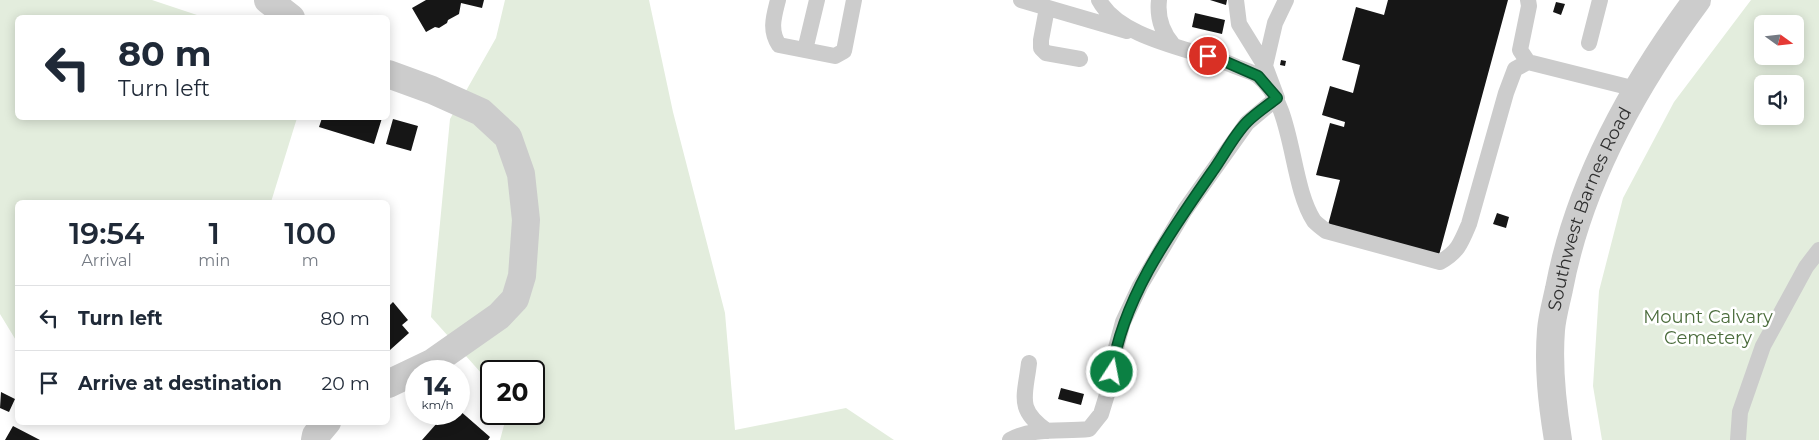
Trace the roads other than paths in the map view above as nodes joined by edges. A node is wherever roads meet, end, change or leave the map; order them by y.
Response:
1 (268, 0) edge
2 (778, 0) edge
3 (817, 0) edge
4 (854, 0) edge
5 (1021, 0) edge
6 (1099, 0) edge
7 (1160, 0) edge
8 (1236, 0) edge
9 (1286, 0) edge
10 (1600, 0) edge
11 (1697, 0) edge
12 (1530, 2) edge
13 (1047, 8) junction
14 (288, 15) edge
15 (1144, 36) junction
16 (1589, 43) dead end
17 (1173, 45) junction
18 (805, 50) junction
19 (1080, 59) dead end
20 (1528, 62) junction
21 (1265, 66) junction
22 (390, 75) edge
23 (1636, 89) junction
24 (1277, 98) junction
25 (1819, 250) edge
26 (1029, 363) dead end
27 (390, 383) edge
28 (325, 425) edge
29 (1048, 431) junction
30 (315, 440) edge
31 (1010, 440) edge
32 (1558, 440) edge
33 (1738, 440) edge

1 - 14 street
2 - 18 lane
3 - 18 lane
4 - 18 lane
5 - 13 lane
6 - 15 lane
7 - 17 lane
8 - 21 lane
9 - 21 lane
10 - 16 lane
11 - 23 street, Southwest Barnes Road
12 - 20 lane
13 - 15 lane
13 - 19 lane
15 - 17 lane
17 - 24 lane
20 - 23 lane
20 - 24 lane
21 - 24 lane
22 - 27 street
23 - 32 street, Southwest Barnes Road
24 - 29 lane
25 - 33 lane
26 - 29 lane
28 - 30 street
29 - 31 lane

